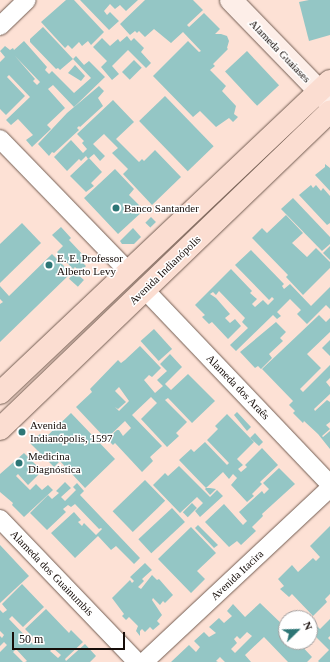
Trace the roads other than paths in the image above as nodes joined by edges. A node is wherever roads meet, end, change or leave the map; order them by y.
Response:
1 (27, 0) edge
2 (231, 0) edge
3 (0, 26) edge
4 (326, 91) edge
5 (330, 111) edge
6 (0, 139) edge
7 (129, 272) junction
8 (144, 290) junction
9 (0, 393) edge
10 (0, 429) edge
11 (330, 484) edge
12 (330, 488) edge
13 (0, 519) edge
14 (138, 662) edge
15 (144, 662) edge

1 - 3 street
2 - 4 street, Alameda Guaiases
4 - 7 main road
5 - 8 main road, Avenida Indianópolis
6 - 7 street
7 - 9 main road
8 - 10 main road, Avenida Indianópolis
8 - 11 street, Alameda dos Araês
12 - 15 street, Avenida Itacira
13 - 14 street, Alameda dos Guainumbis

